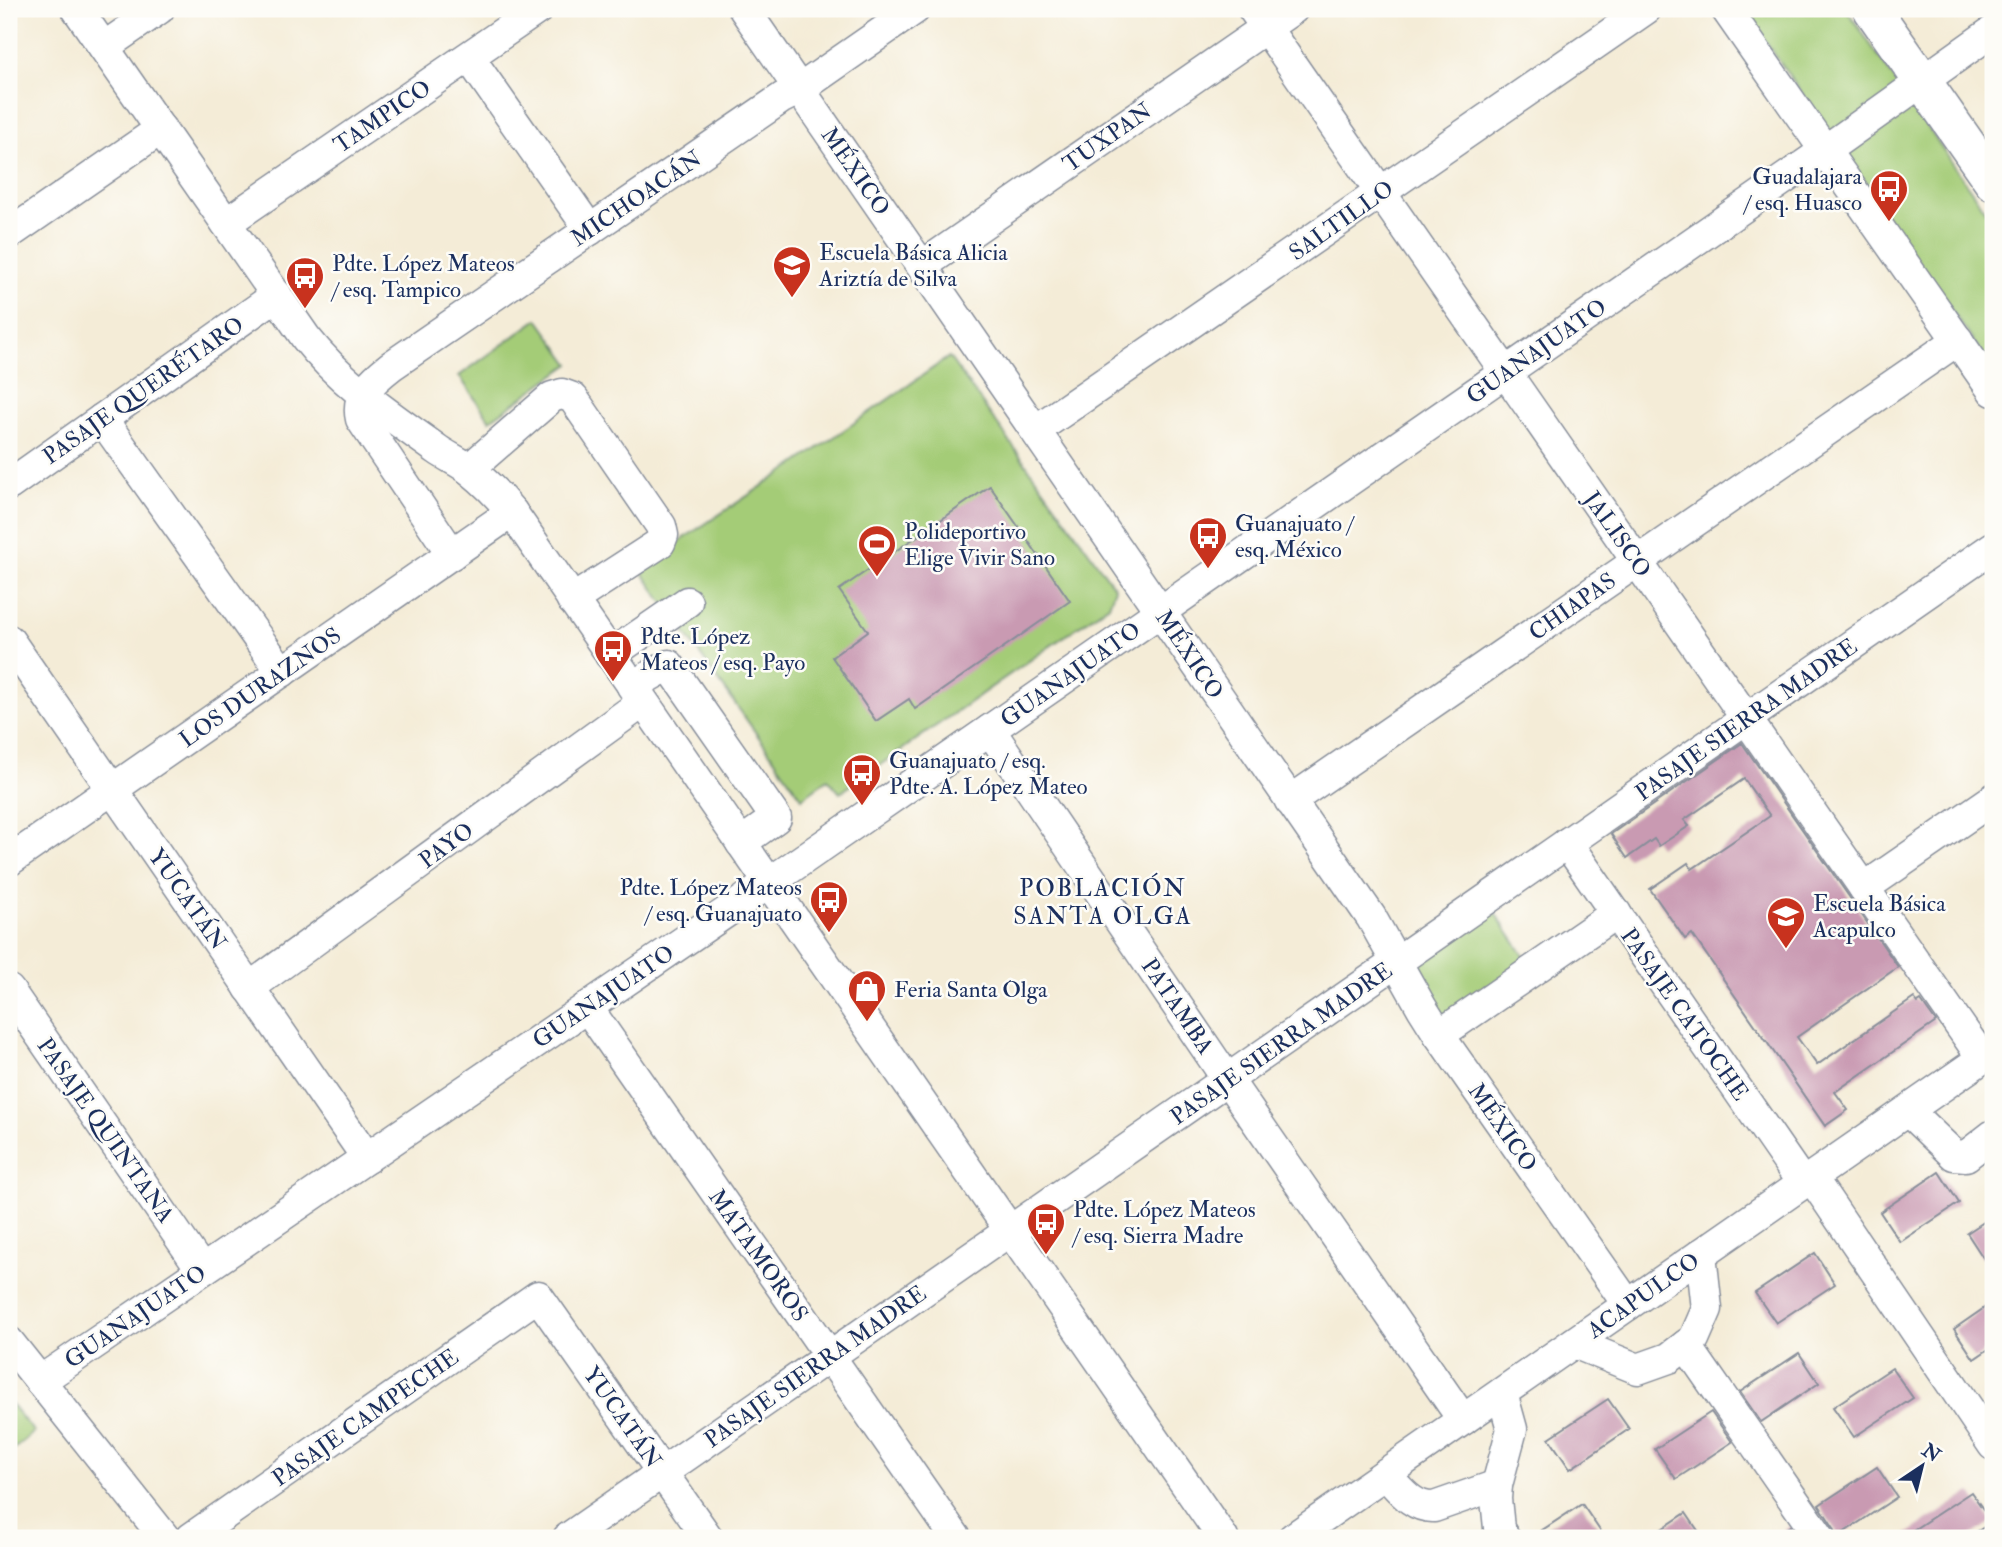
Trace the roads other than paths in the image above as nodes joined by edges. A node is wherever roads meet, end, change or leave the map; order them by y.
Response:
1 (77, 9) edge
2 (159, 9) edge
3 (538, 9) edge
4 (744, 9) edge
5 (915, 9) edge
6 (1293, 9) edge
7 (1646, 9) edge
8 (1726, 9) edge
9 (1872, 9) edge
10 (1259, 18) edge
11 (1993, 31) edge
12 (104, 47) junction
13 (469, 57) junction
14 (1923, 81) junction
15 (800, 89) junction
16 (161, 130) junction
17 (1826, 150) junction
18 (1993, 181) edge
19 (1380, 192) junction
20 (226, 223) junction
21 (590, 230) junction
22 (9, 233) edge
23 (922, 266) junction
24 (277, 295) junction
25 (1958, 340) junction
26 (1506, 372) junction
27 (1993, 391) edge
28 (362, 394) junction
29 (102, 419) junction
30 (1036, 430) junction
31 (469, 469) junction
32 (9, 485) edge
33 (512, 512) junction
34 (1993, 547) edge
35 (452, 554) junction
36 (1637, 561) junction
37 (572, 600) junction
38 (687, 603) dead end
39 (1161, 611) junction
40 (9, 640) edge
41 (611, 655) junction
42 (282, 672) junction
43 (638, 694) junction
44 (1746, 719) junction
45 (990, 730) junction
46 (112, 789) junction
47 (1993, 799) edge
48 (1290, 801) junction
49 (741, 843) junction
50 (1567, 844) junction
51 (9, 861) edge
52 (769, 883) junction
53 (1864, 888) junction
54 (1616, 914) junction
55 (1397, 962) junction
56 (249, 988) junction
57 (9, 990) edge
58 (587, 1007) junction
59 (1439, 1035) junction
60 (1988, 1055) edge
61 (1228, 1079) junction
62 (1908, 1111) junction
63 (1993, 1135) edge
64 (367, 1158) junction
65 (1807, 1181) junction
66 (1010, 1231) junction
67 (1701, 1254) junction
68 (202, 1270) junction
69 (538, 1296) joint
70 (1628, 1305) junction
71 (9, 1342) edge
72 (1574, 1343) junction
73 (1686, 1345) junction
74 (829, 1357) junction
75 (40, 1381) junction
76 (1502, 1393) junction
77 (1462, 1420) junction
78 (1993, 1445) edge
79 (662, 1473) junction
80 (1385, 1474) junction
81 (1497, 1485) junction
82 (165, 1538) edge
83 (191, 1538) edge
84 (568, 1538) edge
85 (708, 1538) edge
86 (956, 1538) edge
87 (1223, 1538) edge
88 (1293, 1538) edge
89 (1504, 1538) edge
90 (1820, 1538) edge

1 - 12 street
2 - 12 street
3 - 13 street, TAMPICO
4 - 15 street, MÉXICO
5 - 15 street, MICHOACÁN
6 - 10 street, TUXPAN
7 - 19 street, SALTILLO
8 - 17 street
9 - 14 main road
10 - 19 street, JALISCO
10 - 23 street, TUXPAN
11 - 14 street, GUANAJUATO
12 - 16 street
13 - 20 street, TAMPICO
13 - 21 street
14 - 17 street, GUANAJUATO
14 - 18 main road
15 - 21 street, MICHOACÁN
15 - 23 street, MÉXICO
16 - 20 street
16 - 22 street
17 - 25 street
17 - 26 street, GUANAJUATO
19 - 26 street, JALISCO
19 - 30 street, SALTILLO
20 - 24 street
21 - 28 street, MICHOACÁN
23 - 30 street, MÉXICO
24 - 28 street
24 - 29 street, PASAJE QUERÉTARO
25 - 27 street
25 - 36 street, CHIAPAS
26 - 36 street, JALISCO
26 - 39 street, GUANAJUATO
28 - 31 street
28 - 35 street
29 - 32 street, PASAJE QUERÉTARO
29 - 42 street
30 - 39 street, MÉXICO
31 - 33 street
31 - 37 street
33 - 35 street, LOS DURAZNOS
33 - 37 street
34 - 44 street, PASAJE SIERRA MADRE
35 - 42 street, LOS DURAZNOS
36 - 44 street, JALISCO
36 - 48 street, CHIAPAS
37 - 41 street
38 - 41 street
39 - 45 street, GUANAJUATO
39 - 48 street, MÉXICO
40 - 46 street, YUCATÁN
41 - 43 street
42 - 46 street, LOS DURAZNOS
43 - 49 street
43 - 49 street, PAYO
43 - 56 street, PAYO
44 - 50 street, PASAJE SIERRA MADRE
44 - 53 street, JALISCO
45 - 52 street, GUANAJUATO
45 - 61 street, PATAMBA
46 - 51 street, LOS DURAZNOS
46 - 56 street, YUCATÁN
47 - 53 street
48 - 55 street, MÉXICO
49 - 52 street
50 - 54 street, PASAJE CATOCHE
50 - 55 street, PASAJE SIERRA MADRE
52 - 58 street, GUANAJUATO
52 - 66 street
53 - 60 street, JALISCO
54 - 59 street
54 - 65 street, PASAJE CATOCHE
55 - 59 street, MÉXICO
55 - 61 street, PASAJE SIERRA MADRE
56 - 64 street, YUCATÁN
57 - 68 street, PASAJE QUINTANA
58 - 64 street, GUANAJUATO
58 - 74 street, MATAMOROS
59 - 70 street, MÉXICO
60 - 62 street, ACAPULCO
61 - 66 street, PASAJE SIERRA MADRE
61 - 77 street, PATAMBA
62 - 63 street
62 - 65 street, ACAPULCO
64 - 68 street, GUANAJUATO
65 - 67 street, ACAPULCO
65 - 78 street, PASAJE CATOCHE
66 - 74 street, PASAJE SIERRA MADRE
66 - 87 street
67 - 70 street, ACAPULCO
67 - 73 street
68 - 75 street, GUANAJUATO
69 - 79 street, YUCATÁN
69 - 83 street, PASAJE CAMPECHE
70 - 72 street, ACAPULCO
71 - 75 street
72 - 73 street
72 - 76 street, ACAPULCO
73 - 90 street
74 - 79 street, PASAJE SIERRA MADRE
74 - 86 street, MATAMOROS
75 - 82 street
76 - 77 street, ACAPULCO
76 - 81 street
77 - 80 street, ACAPULCO
79 - 84 street, PASAJE SIERRA MADRE
79 - 85 street, YUCATÁN
80 - 81 street
80 - 88 street, ACAPULCO
81 - 89 street

